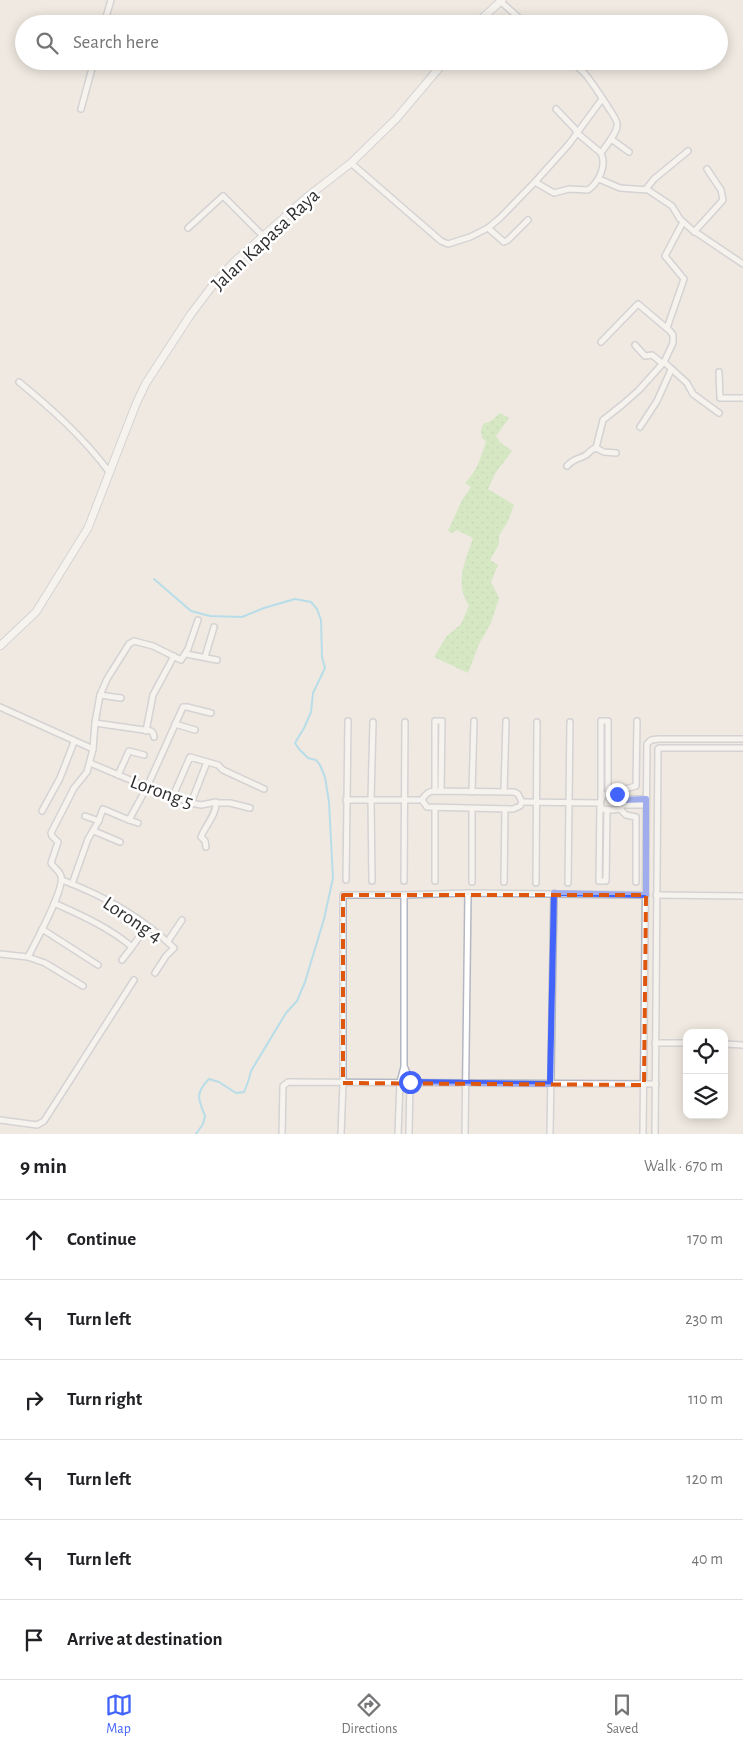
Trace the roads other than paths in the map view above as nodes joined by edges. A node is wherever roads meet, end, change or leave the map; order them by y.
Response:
1 (111, 0) edge
2 (501, 1) edge
3 (107, 15) edge
4 (486, 15) edge
5 (516, 15) edge
6 (92, 70) edge
7 (438, 70) edge
8 (581, 70) edge
9 (602, 99) junction
10 (556, 108) dead end
11 (81, 109) dead end
12 (576, 132) junction
13 (611, 139) junction
14 (688, 151) dead end
15 (629, 152) dead end
16 (601, 153) junction
17 (351, 163) junction
18 (707, 169) dead end
19 (599, 180) junction
20 (535, 182) junction
21 (646, 189) junction
22 (528, 220) dead end
23 (683, 222) junction
24 (188, 228) dead end
25 (488, 228) junction
26 (694, 232) junction
27 (263, 236) junction
28 (743, 264) edge
29 (667, 328) junction
30 (601, 342) dead end
31 (635, 345) dead end
32 (663, 363) junction
33 (671, 370) junction
34 (719, 372) dead end
35 (18, 382) dead end
36 (743, 398) edge
37 (719, 413) dead end
38 (640, 427) dead end
39 (596, 448) junction
40 (616, 453) dead end
41 (567, 466) dead end
42 (110, 473) junction
43 (198, 620) dead end
44 (214, 627) dead end
45 (0, 646) edge
46 (186, 654) junction
47 (174, 656) junction
48 (205, 657) junction
49 (217, 660) dead end
50 (100, 695) junction
51 (121, 698) dead end
52 (0, 707) edge
53 (211, 713) dead end
54 (348, 721) dead end
55 (474, 721) dead end
56 (506, 721) dead end
57 (637, 721) dead end
58 (373, 722) dead end
59 (405, 722) dead end
60 (538, 722) dead end
61 (570, 722) dead end
62 (95, 723) junction
63 (175, 724) junction
64 (146, 730) junction
65 (196, 730) dead end
66 (154, 737) dead end
67 (743, 739) edge
68 (74, 742) junction
69 (648, 742) junction
70 (743, 748) edge
71 (93, 749) junction
72 (658, 749) junction
73 (144, 755) dead end
74 (207, 762) junction
75 (90, 763) junction
76 (118, 774) junction
77 (147, 787) junction
78 (264, 789) dead end
79 (438, 791) junction
80 (472, 792) junction
81 (504, 792) junction
82 (608, 794) junction
83 (173, 796) junction
84 (346, 800) junction
85 (371, 800) junction
86 (404, 800) junction
87 (422, 800) junction
88 (522, 802) junction
89 (537, 802) junction
90 (569, 802) junction
91 (600, 802) junction
92 (622, 802) junction
93 (646, 802) junction
94 (191, 803) junction
95 (216, 803) junction
96 (250, 808) dead end
97 (435, 808) junction
98 (472, 809) junction
99 (504, 809) junction
100 (607, 810) junction
101 (42, 811) dead end
102 (86, 816) dead end
103 (129, 820) junction
104 (99, 821) junction
105 (138, 823) dead end
106 (94, 830) junction
107 (120, 842) dead end
108 (206, 848) dead end
109 (62, 880) junction
110 (346, 880) dead end
111 (372, 881) dead end
112 (404, 881) dead end
113 (435, 881) dead end
114 (472, 882) dead end
115 (504, 882) dead end
116 (636, 882) dead end
117 (536, 883) dead end
118 (568, 883) dead end
119 (72, 884) junction
120 (468, 893) junction
121 (554, 893) junction
122 (404, 895) junction
123 (646, 895) junction
124 (656, 895) junction
125 (743, 896) edge
126 (54, 903) junction
127 (182, 920) dead end
128 (146, 926) junction
129 (42, 928) junction
130 (168, 942) junction
131 (132, 947) junction
132 (0, 954) edge
133 (28, 957) junction
134 (122, 960) dead end
135 (98, 964) dead end
136 (155, 973) dead end
137 (134, 980) dead end
138 (83, 986) dead end
139 (655, 1043) junction
140 (683, 1044) edge
141 (728, 1044) edge
142 (743, 1045) edge
143 (404, 1067) junction
144 (400, 1082) junction
145 (410, 1082) junction
146 (343, 1083) junction
147 (466, 1083) junction
148 (550, 1084) junction
149 (656, 1084) junction
150 (644, 1085) junction
151 (0, 1120) edge
152 (282, 1134) edge
153 (341, 1134) edge
154 (398, 1134) edge
155 (409, 1134) edge
156 (465, 1134) edge
157 (550, 1134) edge
158 (643, 1134) edge
159 (655, 1134) edge

1 - 3 street
2 - 4 main road
2 - 5 street
6 - 11 street
7 - 17 main road, Jalan Kapasa Raya
8 - 9 street
9 - 12 street
9 - 13 street
10 - 12 street
12 - 16 street
12 - 20 street
13 - 15 street
13 - 16 street
14 - 21 street
16 - 19 street
17 - 25 street
17 - 27 main road, Jalan Kapasa Raya
18 - 26 street
19 - 20 street
19 - 21 street
20 - 25 street
21 - 23 street
22 - 25 street
23 - 26 street
23 - 29 street
24 - 27 street
26 - 28 street
27 - 42 main road, Jalan Kapasa Raya
29 - 30 street
29 - 32 street
31 - 32 street
32 - 33 street
32 - 39 street
33 - 37 street
33 - 38 street
34 - 36 street
35 - 42 street
39 - 40 street
39 - 41 street
42 - 45 main road, Jalan Kapasa Raya
43 - 46 street
44 - 48 street
46 - 47 street
46 - 48 street
47 - 50 street
47 - 64 street
48 - 49 street
50 - 51 street
50 - 62 street
52 - 68 street
53 - 63 street
54 - 84 street
55 - 80 street
56 - 81 street
57 - 92 street
58 - 85 street
59 - 86 street
60 - 89 street
61 - 90 street
62 - 64 street
62 - 71 street
63 - 65 street
63 - 77 street
64 - 66 street
67 - 69 street
68 - 71 street
68 - 101 street
69 - 72 street
69 - 93 street
70 - 72 street
71 - 75 street
72 - 124 street
73 - 76 street
74 - 78 street
74 - 83 street
74 - 94 street
75 - 76 street, Lorong 5
75 - 109 street
76 - 77 street, Lorong 5
77 - 83 street, Lorong 5
77 - 103 street
79 - 79 street
79 - 80 street
79 - 87 street
80 - 81 street
81 - 88 street
82 - 91 street
82 - 91 street
82 - 92 street
83 - 94 street, Lorong 5
84 - 85 street
84 - 110 street
85 - 86 street
85 - 111 street
86 - 87 street
86 - 112 street
87 - 97 street
88 - 89 street
88 - 99 street
89 - 90 street
89 - 117 street
90 - 91 street
90 - 118 street
91 - 100 street
91 - 100 street
92 - 93 street
92 - 100 street
92 - 116 street
93 - 123 street
94 - 95 street, Lorong 5
95 - 96 street
95 - 108 street, Lorong 5
97 - 98 street
97 - 113 street
98 - 99 street
98 - 114 street
99 - 115 street
102 - 104 street
103 - 104 street
103 - 105 street
104 - 106 street
106 - 107 street
106 - 119 street
109 - 119 street, Lorong 4
109 - 126 street
119 - 128 street, Lorong 4
120 - 121 street
120 - 122 street
120 - 147 street
121 - 123 street
121 - 148 street
122 - 143 street
122 - 146 street
123 - 150 street
124 - 125 street
124 - 139 street
126 - 129 street
126 - 131 street
127 - 130 street
128 - 130 street, Lorong 4
128 - 131 street
129 - 133 street
129 - 135 street
130 - 136 street, Lorong 4
131 - 134 street
132 - 133 street
133 - 138 street
137 - 151 street
139 - 140 street
139 - 149 street
141 - 142 street
143 - 144 street
143 - 145 street
144 - 145 street
144 - 146 street
144 - 154 street
145 - 147 street
145 - 155 street
146 - 152 street
146 - 153 street
147 - 148 street
147 - 156 street
148 - 150 street
148 - 157 street
149 - 150 street
149 - 159 street
150 - 158 street

